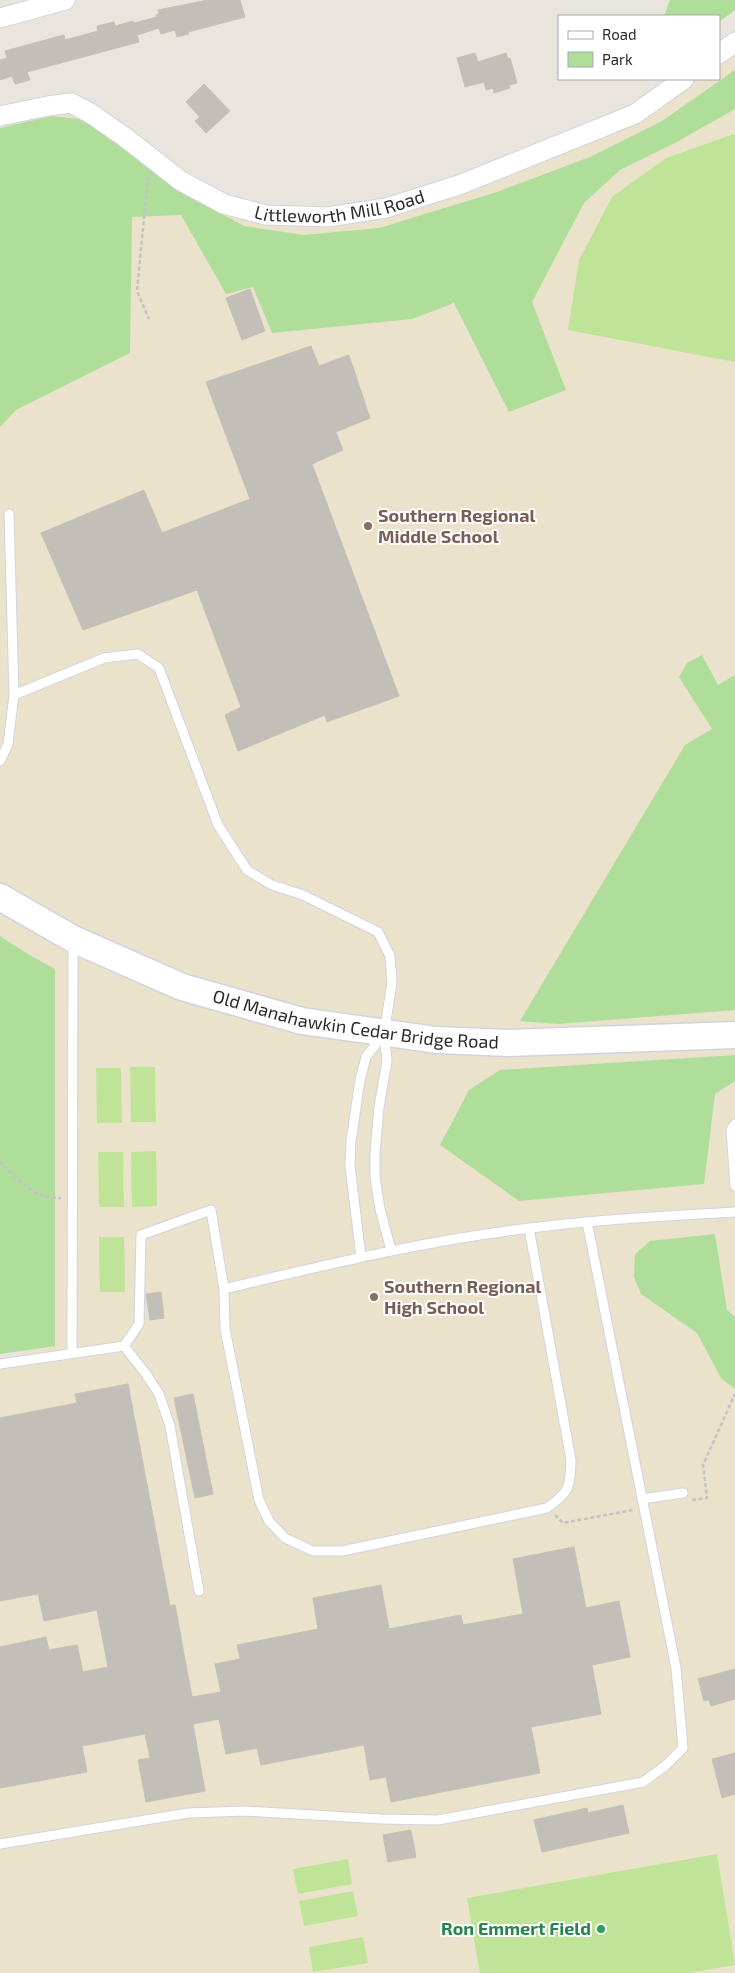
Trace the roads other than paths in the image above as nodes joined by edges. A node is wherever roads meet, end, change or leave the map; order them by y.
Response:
1 (65, 0) edge
2 (0, 18) edge
3 (735, 42) edge
4 (720, 53) edge
5 (683, 80) edge
6 (0, 116) edge
7 (9, 514) dead end
8 (14, 695) junction
9 (0, 761) edge
10 (0, 897) edge
11 (73, 940) junction
12 (384, 1033) junction
13 (735, 1035) edge
14 (735, 1124) edge
15 (735, 1186) edge
16 (735, 1212) edge
17 (587, 1222) junction
18 (530, 1228) junction
19 (391, 1250) junction
20 (362, 1257) junction
21 (224, 1289) junction
22 (124, 1346) junction
23 (72, 1353) junction
24 (0, 1364) edge
25 (683, 1493) dead end
26 (642, 1499) junction
27 (199, 1591) dead end
28 (0, 1844) edge

1 - 2 street
3 - 4 street
5 - 6 street, Littleworth Mill Road
7 - 8 lane
8 - 9 lane
8 - 12 lane
10 - 11 street, Old Manahawkin Cedar Bridge Road
11 - 12 street, Old Manahawkin Cedar Bridge Road
11 - 23 lane
12 - 13 street, Old Manahawkin Cedar Bridge Road
12 - 19 lane
12 - 20 lane
14 - 15 lane
16 - 17 lane
17 - 18 lane
17 - 26 lane
18 - 19 lane
18 - 21 lane
19 - 20 lane
20 - 21 lane
21 - 22 lane
22 - 23 lane
22 - 27 lane
23 - 24 lane
25 - 26 lane
26 - 28 lane

